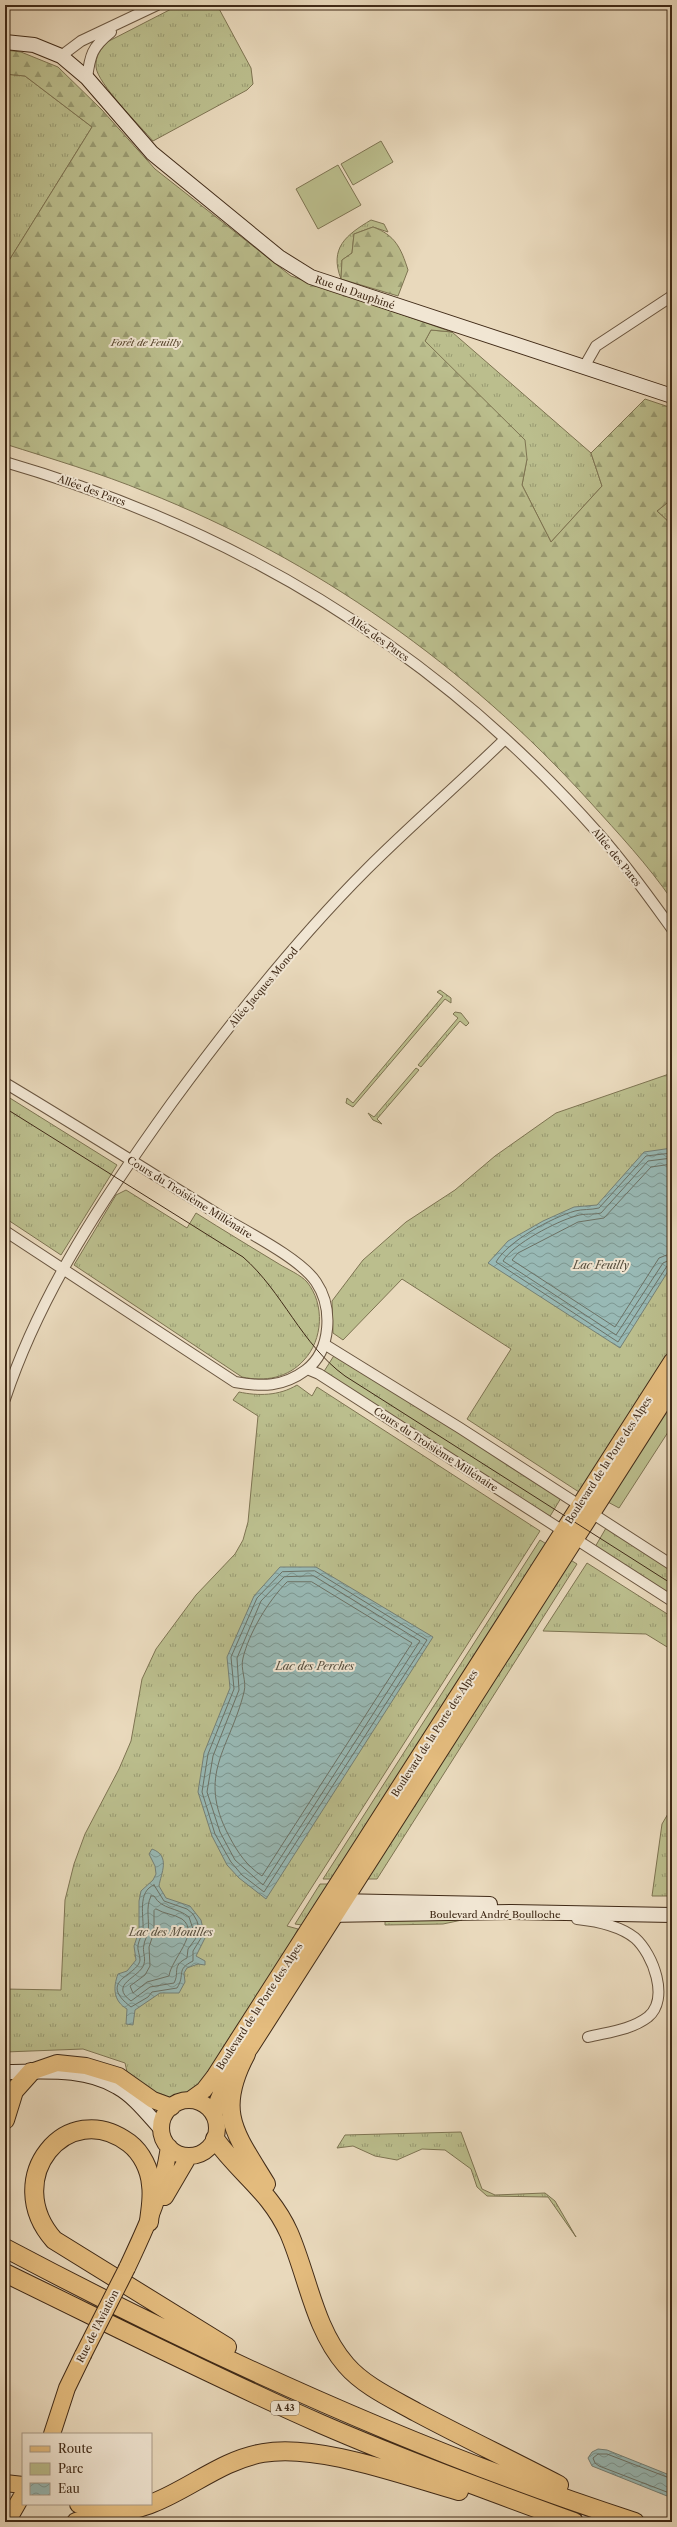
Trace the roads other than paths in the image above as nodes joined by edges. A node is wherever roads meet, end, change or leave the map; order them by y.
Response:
1 (157, 5) edge
2 (122, 23) junction
3 (5, 42) edge
4 (61, 56) junction
5 (87, 78) junction
6 (672, 296) edge
7 (584, 367) junction
8 (672, 396) edge
9 (5, 462) edge
10 (505, 739) junction
11 (672, 930) edge
12 (5, 1083) edge
13 (131, 1160) junction
14 (5, 1231) edge
15 (63, 1269) junction
16 (324, 1344) junction
17 (672, 1361) edge
18 (307, 1369) junction
19 (672, 1388) edge
20 (5, 1399) edge
21 (586, 1509) junction
22 (569, 1535) junction
23 (672, 1565) edge
24 (672, 1601) edge
25 (326, 1901) junction
26 (344, 1901) junction
27 (672, 1907) edge
28 (512, 1912) junction
29 (317, 1915) junction
30 (672, 1915) edge
31 (335, 1916) junction
32 (588, 2037) dead end
33 (246, 2054) junction
34 (5, 2063) edge
35 (57, 2063) junction
36 (5, 2072) edge
37 (31, 2072) junction
38 (190, 2100) junction
39 (172, 2107) junction
40 (214, 2115) junction
41 (5, 2120) edge
42 (162, 2130) junction
43 (215, 2139) junction
44 (170, 2148) junction
45 (189, 2156) junction
46 (149, 2222) junction
47 (289, 2233) junction
48 (5, 2248) edge
49 (5, 2273) edge
50 (300, 2391) junction
51 (52, 2433) edge
52 (5, 2483) edge
53 (22, 2485) edge
54 (186, 2486) junction
55 (22, 2496) edge
56 (152, 2496) edge
57 (152, 2502) edge
58 (27, 2505) edge
59 (146, 2505) edge
60 (627, 2519) edge
61 (8, 2522) edge
62 (18, 2522) edge
63 (76, 2522) edge
64 (570, 2522) edge
65 (574, 2522) edge

1 - 2 street
2 - 4 street
2 - 5 street
3 - 4 street, Rue du Dauphiné
4 - 5 street, Rue du Dauphiné
5 - 7 street, Rue du Dauphiné
6 - 7 street
7 - 8 street, Rue du Dauphiné
9 - 10 street, Allée des Parcs
10 - 11 street, Allée des Parcs
10 - 13 street, Allée Jacques Monod
12 - 13 street, Cours du Troisième Millénaire
13 - 15 street, Allée Jacques Monod
13 - 16 street, Cours du Troisième Millénaire
14 - 15 street, Cours du Troisième Millénaire
15 - 18 street, Cours du Troisième Millénaire
15 - 20 street, Allée Jacques Monod
16 - 18 street, Cours du Troisième Millénaire
16 - 21 street
17 - 21 main road, Boulevard de la Porte des Alpes
18 - 22 street, Cours du Troisième Millénaire
19 - 21 main road, Boulevard de la Porte des Alpes
21 - 22 main road, Boulevard de la Porte des Alpes
21 - 23 street
22 - 24 street, Cours du Troisième Millénaire
22 - 25 main road, Boulevard de la Porte des Alpes
22 - 26 main road, Boulevard de la Porte des Alpes
25 - 26 street, Boulevard André Boulloche
25 - 29 main road, Boulevard de la Porte des Alpes
26 - 27 street, Boulevard André Boulloche
26 - 31 main road, Boulevard de la Porte des Alpes
28 - 30 street, Boulevard André Boulloche
28 - 31 street, Boulevard André Boulloche
28 - 32 street
29 - 31 street, Boulevard André Boulloche
29 - 38 main road, Boulevard de la Porte des Alpes
31 - 33 main road, Boulevard de la Porte des Alpes
33 - 40 main road, Boulevard de la Porte des Alpes
33 - 47 highway
34 - 35 street
35 - 37 main road
35 - 39 main road
36 - 37 street
37 - 41 highway
37 - 42 street
38 - 39 main road
38 - 40 main road
39 - 42 main road
40 - 43 main road
42 - 44 main road
43 - 45 main road
43 - 47 highway
44 - 45 main road
44 - 46 main road, Rue de l'Aviation
45 - 46 main road, Rue de l'Aviation
46 - 50 highway
46 - 51 main road, Rue de l'Aviation, bridge
47 - 60 highway
48 - 50 highway, A 43
49 - 65 highway, A 43
50 - 60 highway, A 43
52 - 53 main road
54 - 56 highway
54 - 57 highway
54 - 64 highway
55 - 61 main road
58 - 62 main road
59 - 63 highway

